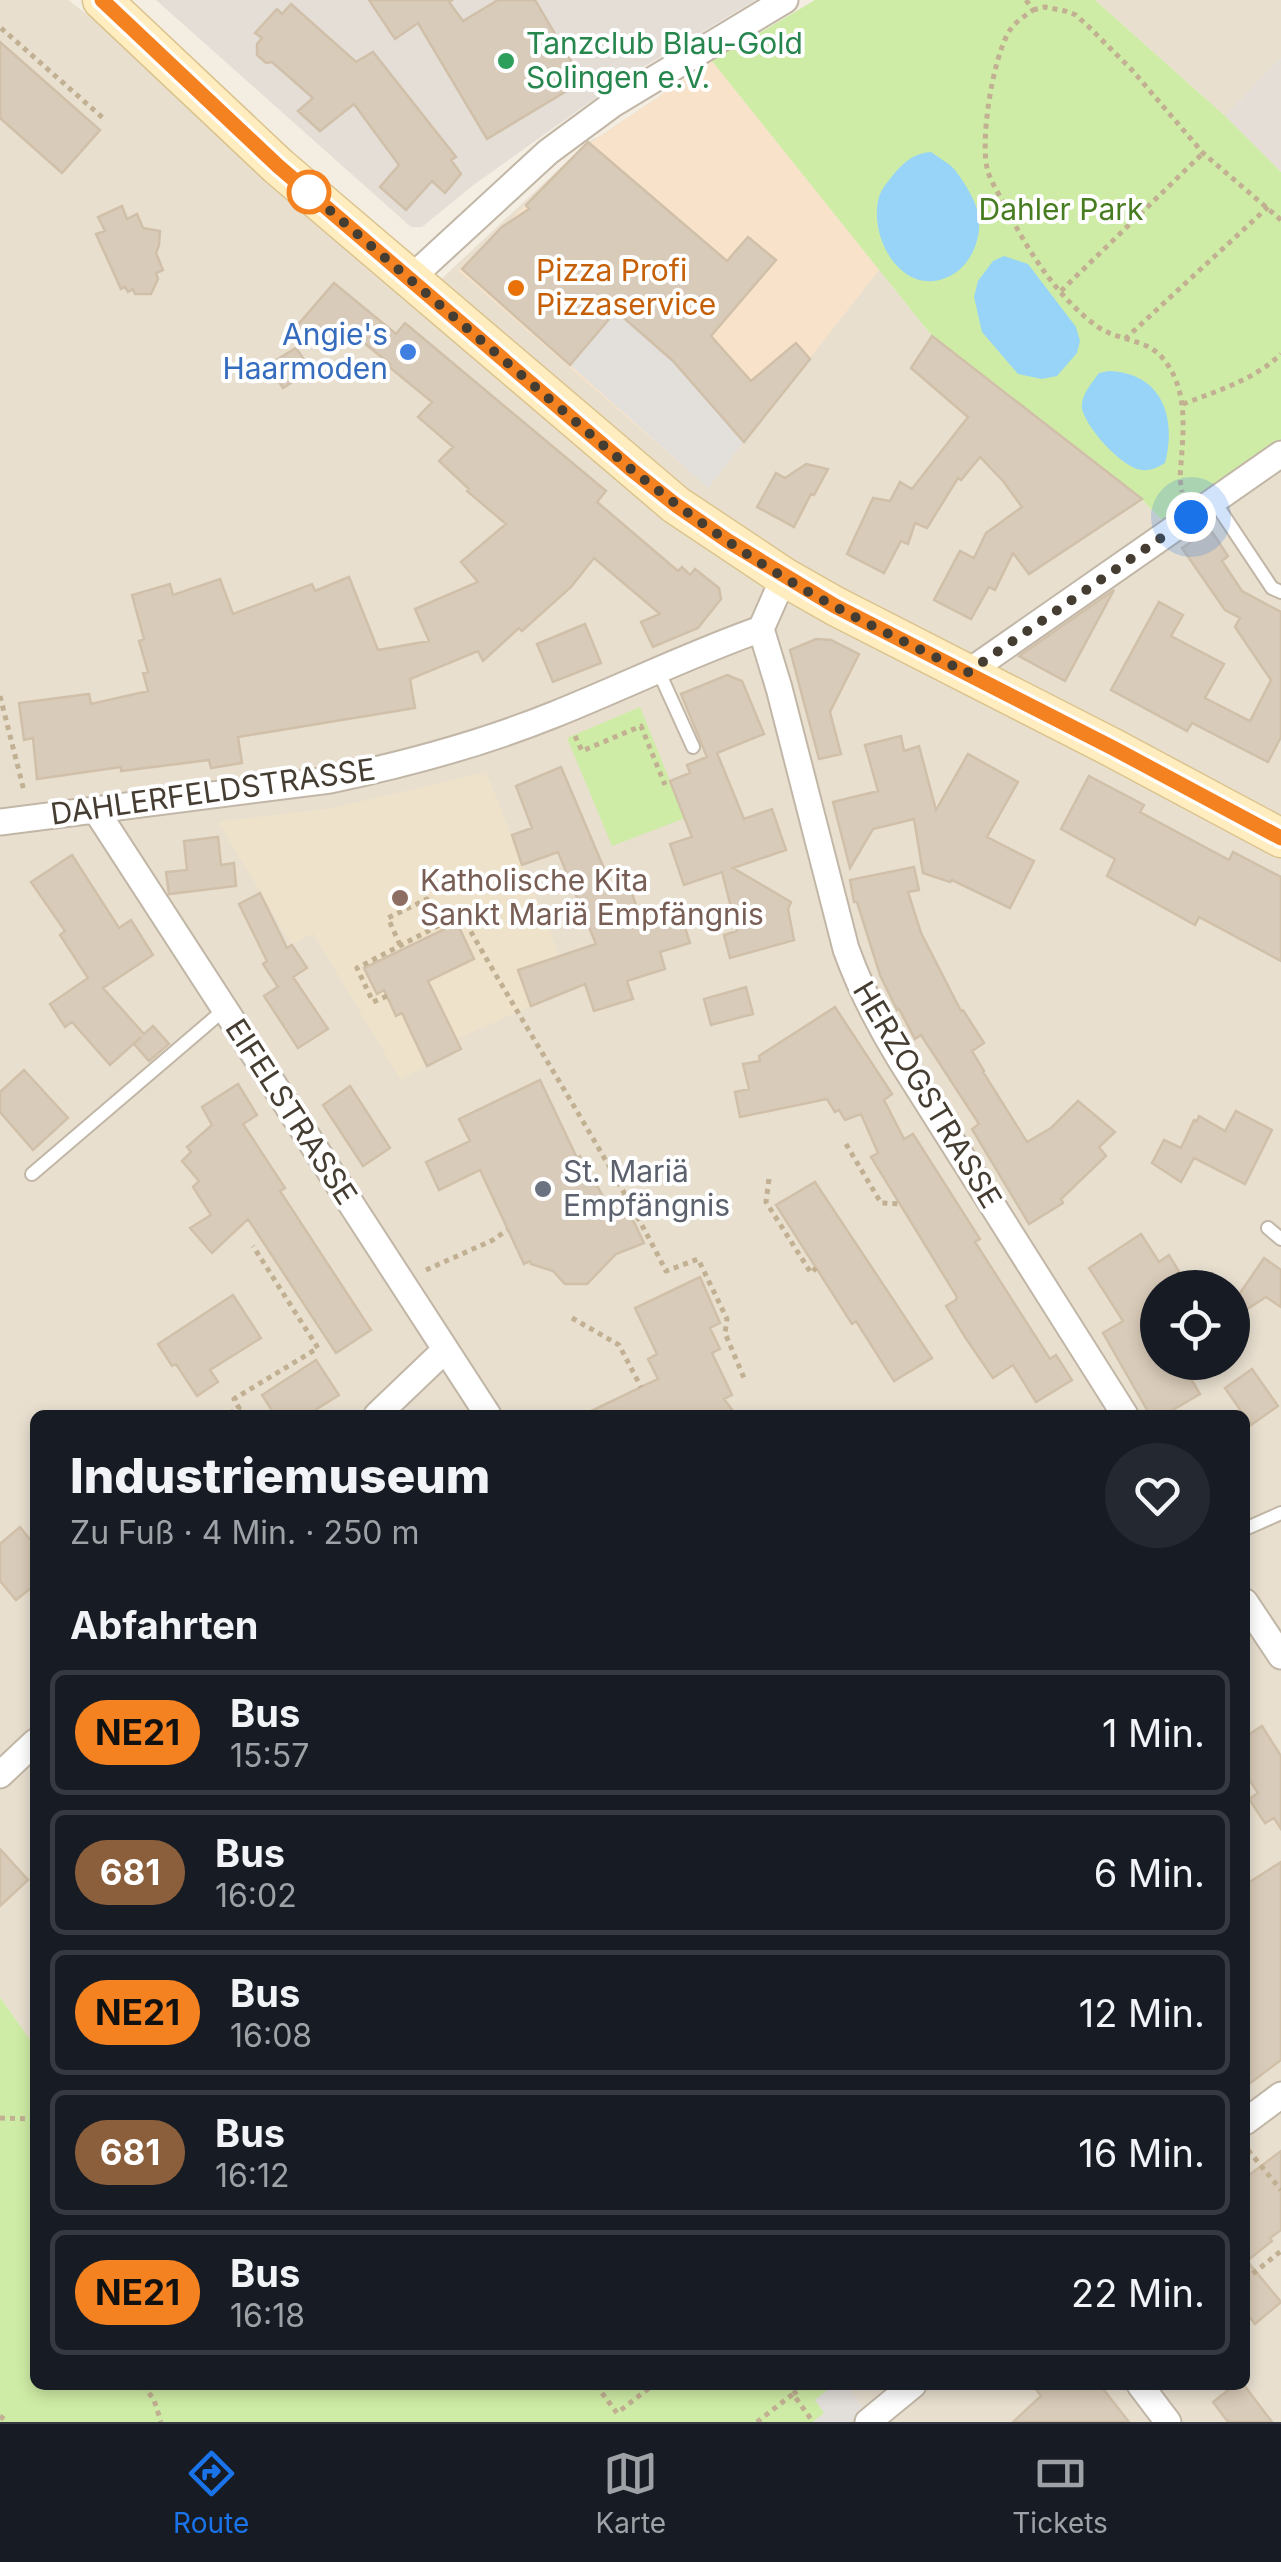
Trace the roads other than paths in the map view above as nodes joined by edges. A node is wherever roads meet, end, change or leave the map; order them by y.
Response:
1 (102, 0) edge
2 (784, 0) edge
3 (410, 279) junction
4 (1281, 454) edge
5 (1214, 501) junction
6 (784, 577) junction
7 (1281, 592) edge
8 (761, 629) junction
9 (658, 670) junction
10 (967, 673) junction
11 (693, 747) dead end
12 (95, 809) junction
13 (0, 822) edge
14 (1281, 838) edge
15 (225, 1009) junction
16 (32, 1174) dead end
17 (1268, 1228) dead end
18 (1281, 1239) edge
19 (445, 1350) junction
20 (382, 1410) edge
21 (485, 1410) edge
22 (1122, 1410) edge
23 (1281, 1513) edge
24 (1250, 1527) edge
25 (1250, 1610) edge
26 (1281, 1656) edge
27 (30, 1747) edge
28 (0, 1775) edge
29 (1281, 2095) edge
30 (1250, 2118) edge
31 (907, 2390) edge
32 (1144, 2390) edge
33 (868, 2422) edge
34 (1168, 2422) edge

1 - 3 main road
2 - 3 street
3 - 6 main road
4 - 5 street
5 - 7 lane
5 - 10 street
6 - 8 street
6 - 10 main road
8 - 9 street, DAHLERFELDSTRASSE
8 - 22 street, HERZOGSTRASSE
9 - 11 lane
9 - 12 street, DAHLERFELDSTRASSE
10 - 14 main road
12 - 13 street, DAHLERFELDSTRASSE
12 - 15 street, EIFELSTRASSE
15 - 16 lane
15 - 19 street, EIFELSTRASSE
17 - 18 lane
19 - 20 street
19 - 21 street, EIFELSTRASSE
23 - 24 lane
25 - 26 street
27 - 28 street
29 - 30 street
31 - 33 street
32 - 34 street

